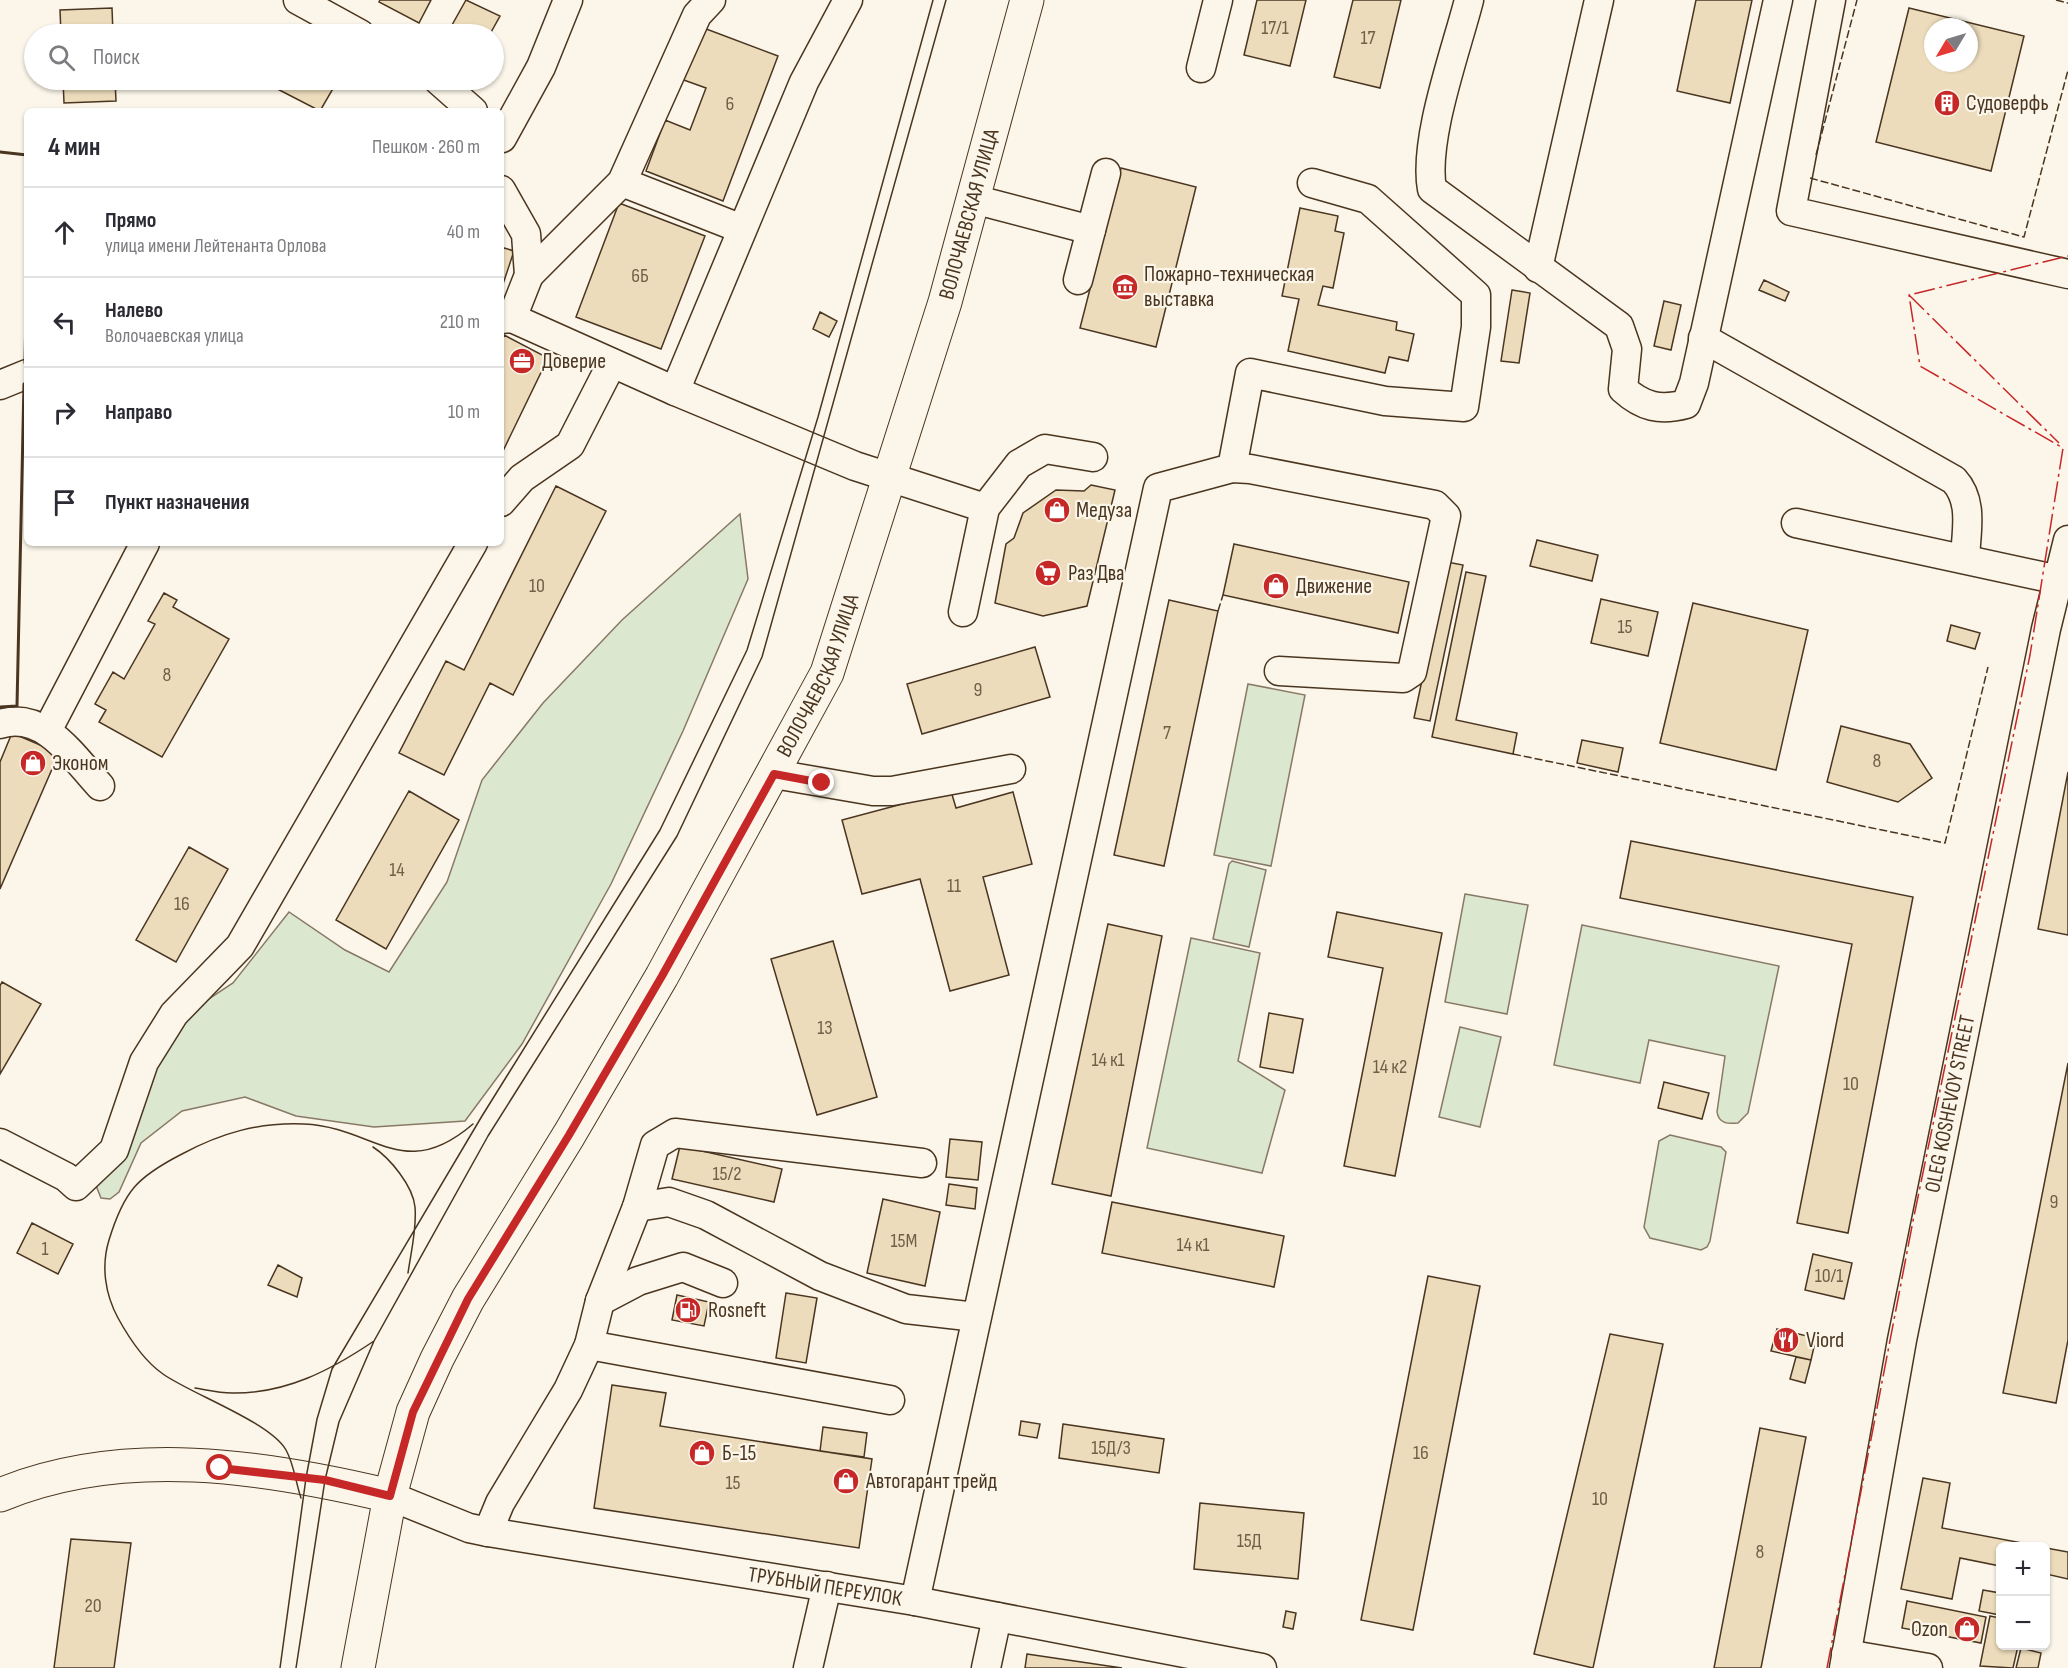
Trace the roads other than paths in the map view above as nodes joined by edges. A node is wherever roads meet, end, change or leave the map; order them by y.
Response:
1 (298, 0) edge
2 (568, 0) edge
3 (711, 0) edge
4 (848, 0) edge
5 (1027, 0) edge
6 (1218, 0) edge
7 (1469, 0) edge
8 (1599, 0) edge
9 (1778, 0) edge
10 (1831, 0) edge
11 (342, 24) edge
12 (1201, 68) dead end
13 (449, 90) edge
14 (470, 108) edge
15 (504, 133) edge
16 (1107, 173) dead end
17 (622, 182) junction
18 (1312, 183) dead end
19 (504, 195) edge
20 (973, 199) junction
21 (742, 229) junction
22 (1091, 230) junction
23 (1538, 268) junction
24 (2068, 274) edge
25 (529, 275) junction
26 (1078, 280) dead end
27 (506, 318) edge
28 (1704, 338) junction
29 (612, 363) junction
30 (24, 375) edge
31 (0, 385) edge
32 (675, 391) junction
33 (1093, 457) dead end
34 (1232, 468) junction
35 (889, 479) junction
36 (504, 499) edge
37 (985, 508) junction
38 (1796, 523) dead end
39 (2068, 540) edge
40 (143, 546) edge
41 (471, 546) edge
42 (1965, 559) junction
43 (2059, 580) junction
44 (963, 612) dead end
45 (1279, 671) dead end
46 (0, 724) edge
47 (48, 729) junction
48 (1011, 769) dead end
49 (774, 774) junction
50 (100, 786) dead end
51 (0, 1143) edge
52 (922, 1163) dead end
53 (637, 1207) junction
54 (723, 1283) dead end
55 (600, 1301) junction
56 (976, 1317) junction
57 (589, 1345) junction
58 (890, 1400) dead end
59 (0, 1495) edge
60 (390, 1496) junction
61 (488, 1532) junction
62 (827, 1586) junction
63 (915, 1601) junction
64 (997, 1617) junction
65 (1166, 1659) edge
66 (1845, 1661) edge
67 (358, 1668) edge
68 (808, 1668) edge
69 (986, 1668) edge
70 (1262, 1668) edge
71 (1928, 1668) edge

1 - 11 street
2 - 15 street
3 - 17 street
4 - 21 street
5 - 20 main road, ВОЛОЧАЕВСКАЯ УЛИЦА
6 - 12 street
7 - 23 street
8 - 23 street
9 - 28 street
10 - 24 street
13 - 14 street
16 - 22 street
17 - 21 street
17 - 25 street
18 - 34 street
19 - 25 street
20 - 22 street
20 - 35 main road, ВОЛОЧАЕВСКАЯ УЛИЦА
21 - 32 street
22 - 26 street
23 - 28 street
25 - 27 street
27 - 29 street
28 - 42 street
29 - 32 street
29 - 36 street
30 - 31 street
32 - 35 street
33 - 37 street
34 - 45 street
34 - 56 street
35 - 37 street
35 - 49 main road, ВОЛОЧАЕВСКАЯ УЛИЦА
37 - 44 street
38 - 42 street
39 - 43 street, OLEG KOSHEVOY STREET
40 - 47 street
41 - 51 street
42 - 43 street
43 - 66 street, OLEG KOSHEVOY STREET
46 - 47 street
47 - 50 street
48 - 49 street
49 - 60 main road, ВОЛОЧАЕВСКАЯ УЛИЦА
52 - 53 street
53 - 55 street
53 - 56 street
54 - 55 street
55 - 57 street
56 - 63 street
57 - 58 street
57 - 61 street
59 - 60 main road
60 - 61 street, ТРУБНЫЙ ПЕРЕУЛОК
60 - 67 main road, ВОЛОЧАЕВСКАЯ УЛИЦА
61 - 62 street, ТРУБНЫЙ ПЕРЕУЛОК
62 - 63 street, ТРУБНЫЙ ПЕРЕУЛОК
62 - 68 street
63 - 64 street, ТРУБНЫЙ ПЕРЕУЛОК
64 - 65 street, ТРУБНЫЙ ПЕРЕУЛОК
64 - 69 street
65 - 70 street, ТРУБНЫЙ ПЕРЕУЛОК
66 - 71 street

